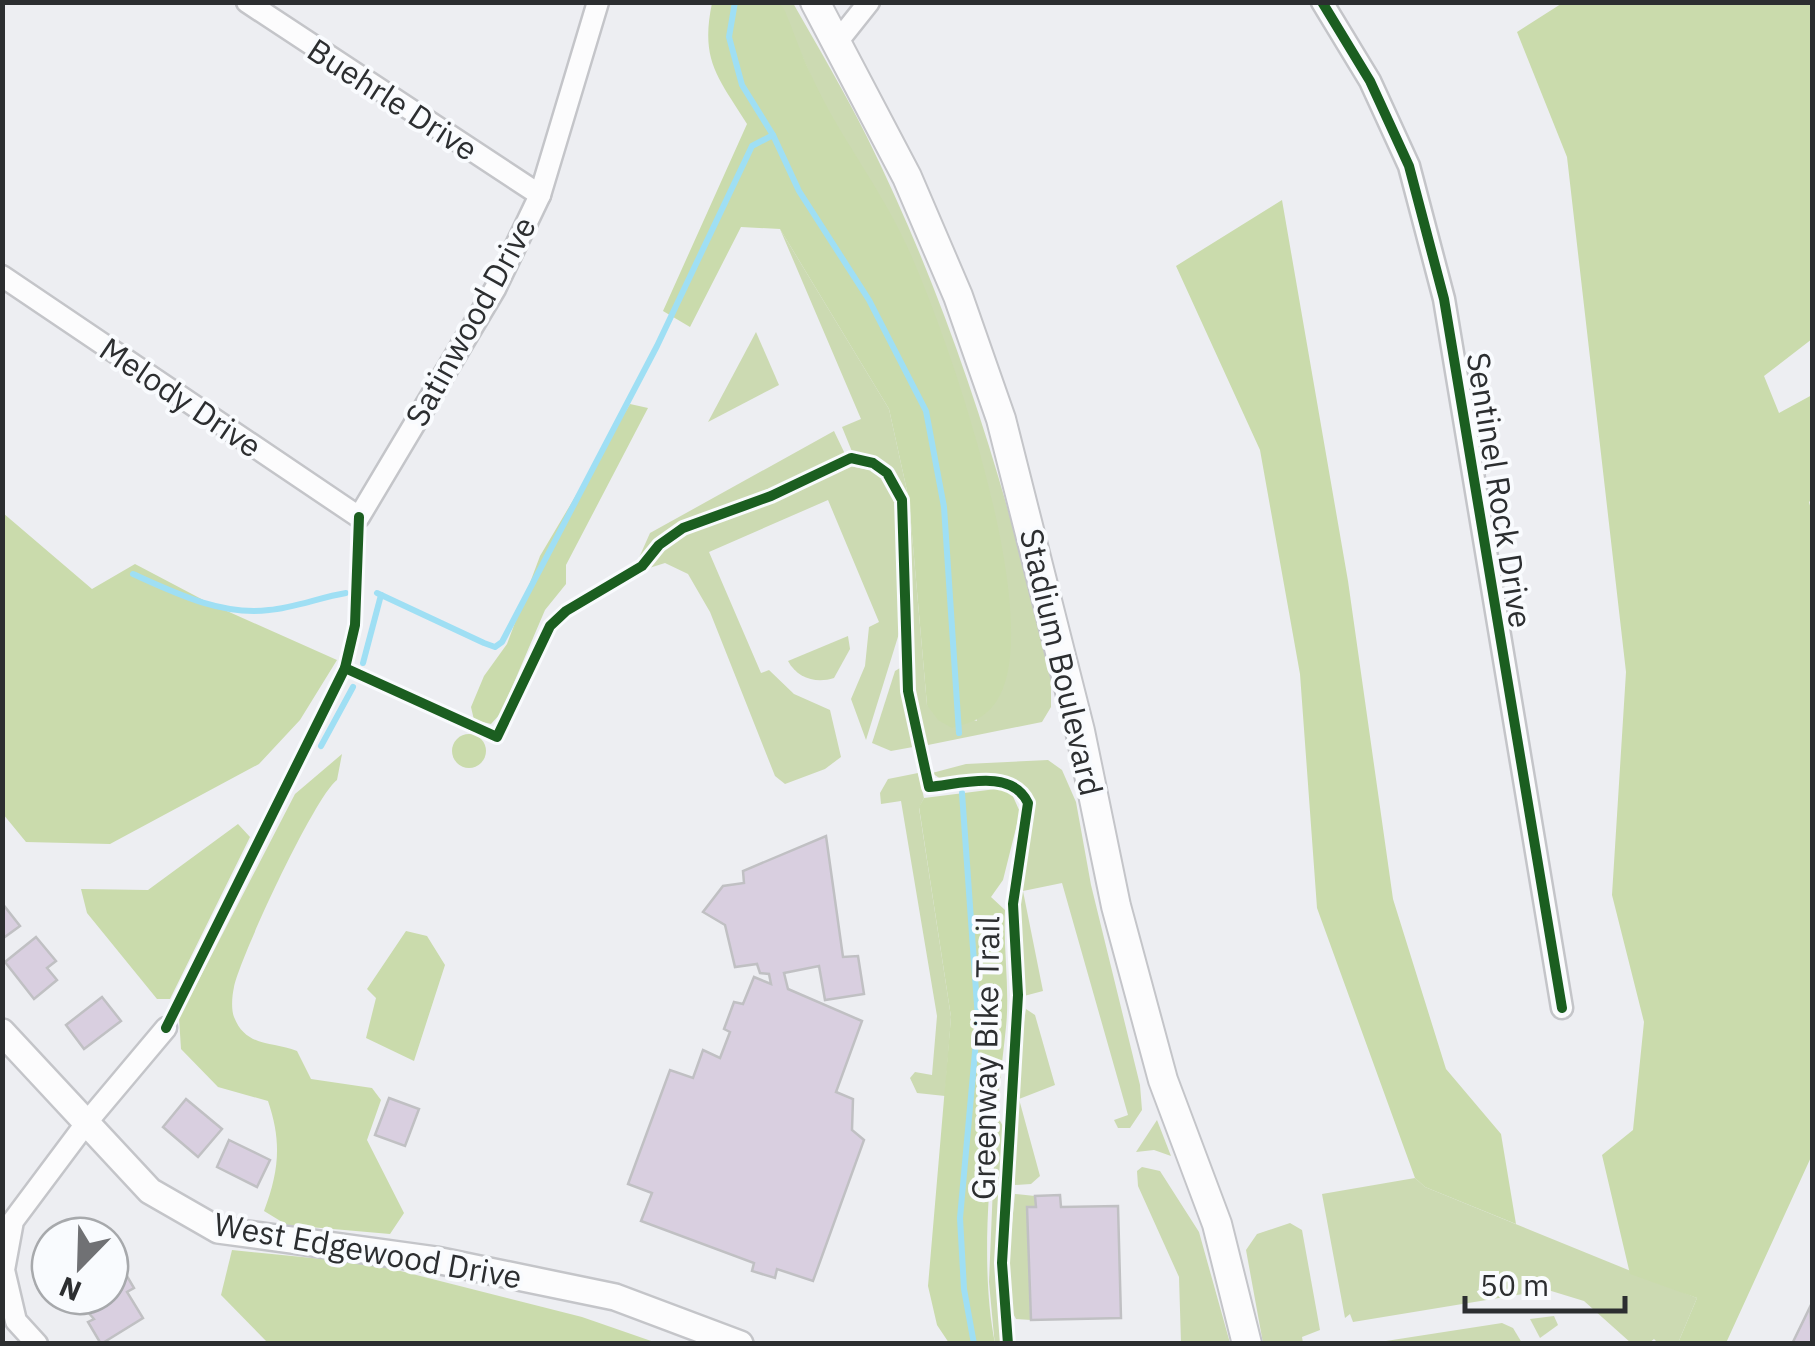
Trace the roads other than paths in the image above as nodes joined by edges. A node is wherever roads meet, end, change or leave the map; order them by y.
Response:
1 (247, 2) edge
2 (598, 2) edge
3 (815, 2) edge
4 (869, 2) edge
5 (1322, 2) edge
6 (838, 42) junction
7 (540, 195) junction
8 (2, 276) edge
9 (359, 517) joint
10 (1562, 1008) dead end
11 (166, 1028) dead end
12 (2, 1032) edge
13 (87, 1122) junction
14 (37, 1344) edge
15 (740, 1344) edge
16 (1248, 1344) edge

1 - 7 street, Buehrle Drive
2 - 7 street, Satinwood Drive
3 - 6 main road, Stadium Boulevard
4 - 6 street
5 - 10 street, Sentinel Rock Drive
6 - 16 main road, Stadium Boulevard
7 - 9 street, Satinwood Drive
8 - 9 street, Melody Drive
11 - 13 street
12 - 13 street, West Edgewood Drive
13 - 14 street
13 - 15 street, West Edgewood Drive

